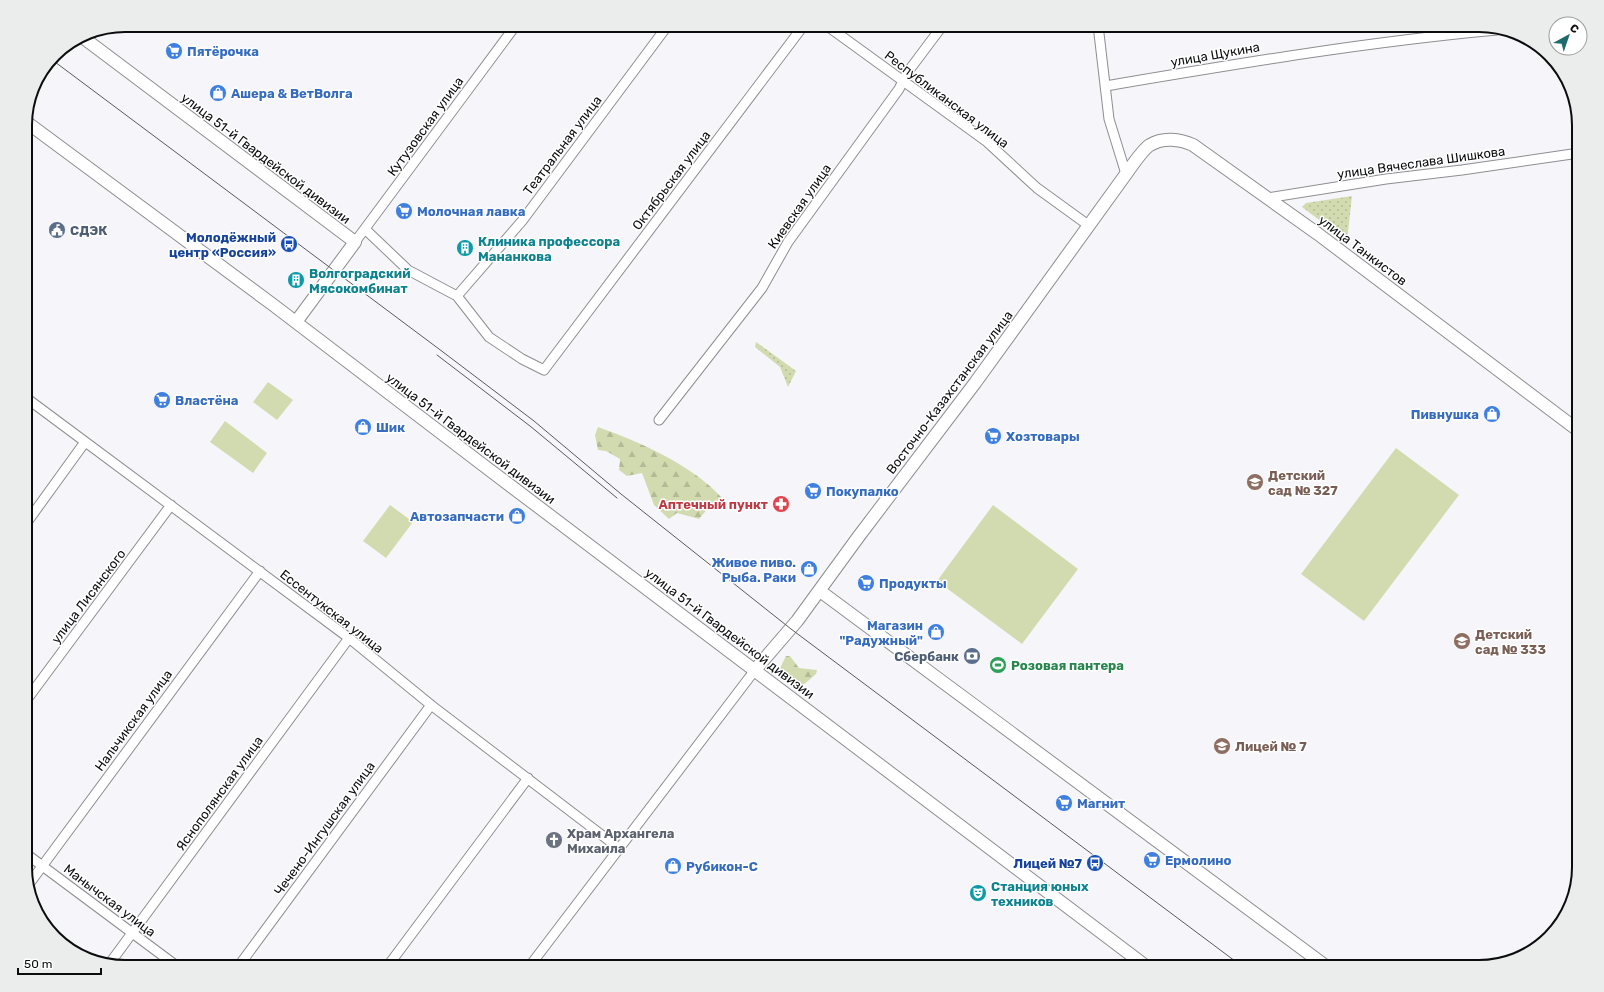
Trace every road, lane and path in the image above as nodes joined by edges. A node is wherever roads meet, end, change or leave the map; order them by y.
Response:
1 (511, 32) edge
2 (663, 32) edge
3 (799, 32) edge
4 (836, 32) edge
5 (938, 32) edge
6 (1099, 32) edge
7 (1477, 32) edge
8 (87, 40) edge
9 (904, 82) junction
10 (1105, 86) junction
11 (32, 126) edge
12 (1572, 154) edge
13 (1126, 174) junction
14 (1267, 198) junction
15 (1088, 225) junction
16 (365, 229) junction
17 (355, 242) junction
18 (457, 296) junction
19 (296, 322) junction
20 (32, 402) edge
21 (659, 420) dead end
22 (1572, 426) edge
23 (85, 442) junction
24 (171, 505) junction
25 (32, 515) edge
26 (260, 571) junction
27 (820, 591) junction
28 (349, 638) junction
29 (755, 670) junction
30 (32, 693) edge
31 (431, 705) junction
32 (528, 778) junction
33 (620, 849) junction
34 (32, 859) edge
35 (42, 866) junction
36 (33, 878) edge
37 (132, 932) junction
38 (113, 959) edge
39 (169, 960) edge
40 (243, 960) edge
41 (392, 960) edge
42 (534, 960) edge
43 (1139, 960) edge
44 (1318, 960) edge

1 - 16 street, Кутузовская улица
2 - 18 street, Театральная улица
3 - 18 street, Октябрьская улица
4 - 9 street, Республиканская улица
5 - 9 street, Киевская улица
6 - 10 street
7 - 10 street, улица Щукина
8 - 17 main road, улица 51-й Гвардейской дивизии
9 - 15 street, Республиканская улица
9 - 21 street, Киевская улица
10 - 13 street
11 - 19 main road, улица 51-й Гвардейской дивизии
12 - 14 street, улица Вячеслава Шишкова
13 - 14 main road, улица Танкистов
13 - 15 main road, Восточно-Казахстанская улица
14 - 22 main road, улица Танкистов
15 - 27 main road, Восточно-Казахстанская улица
16 - 17 street, Кутузовская улица
16 - 18 street
17 - 19 main road, улица 51-й Гвардейской дивизии
19 - 29 main road, улица 51-й Гвардейской дивизии
20 - 23 street, Ессентукская улица
23 - 24 street, Ессентукская улица
23 - 25 street
24 - 26 street, Ессентукская улица
24 - 30 street, улица Лисянского
26 - 28 street, Ессентукская улица
26 - 35 street, Нальчикская улица
27 - 29 main road, Восточно-Казахстанская улица
27 - 44 main road
28 - 31 street, Ессентукская улица
28 - 37 street, Яснополянская улица
29 - 33 street, Восточно-Казахстанская улица
29 - 43 main road, улица 51-й Гвардейской дивизии
31 - 32 street, Ессентукская улица
31 - 40 street, Чечено-Ингушская улица
32 - 33 street, Ессентукская улица
32 - 41 street
33 - 42 street, Восточно-Казахстанская улица
34 - 35 street, Манычская улица
35 - 36 street, Нальчикская улица
35 - 37 street, Манычская улица
37 - 38 street, Яснополянская улица
37 - 39 street, Манычская улица

